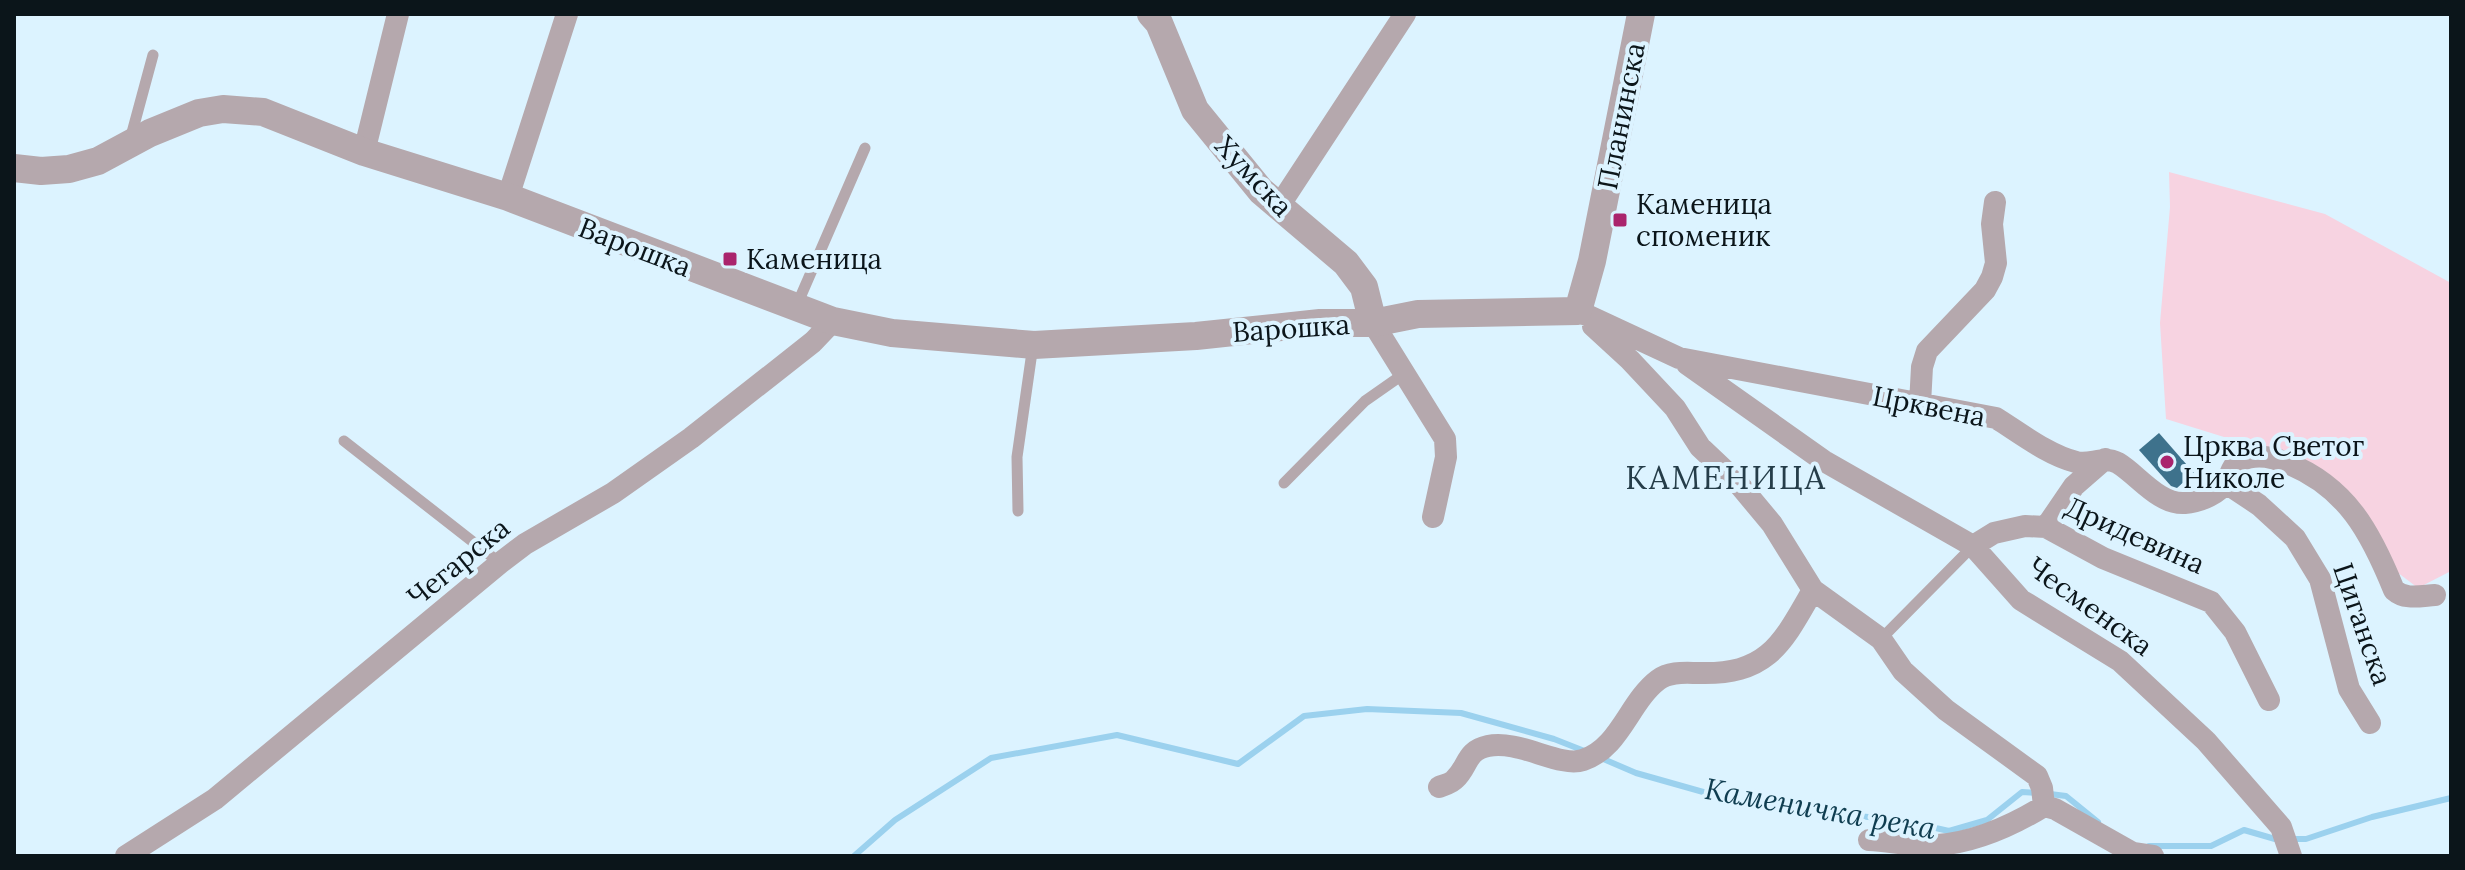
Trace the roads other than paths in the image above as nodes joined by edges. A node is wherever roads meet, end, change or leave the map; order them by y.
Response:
1 (398, 14) edge
2 (567, 14) edge
3 (1405, 14) edge
4 (1641, 14) edge
5 (1160, 17) edge
6 (153, 55) dead end
7 (128, 145) junction
8 (865, 148) dead end
9 (364, 152) junction
10 (14, 168) edge
11 (508, 197) junction
12 (1995, 202) dead end
13 (1279, 206) junction
14 (796, 308) junction
15 (1578, 311) junction
16 (833, 321) junction
17 (1373, 323) junction
18 (1034, 345) junction
19 (1679, 358) junction
20 (1405, 372) junction
21 (1920, 404) junction
22 (344, 441) dead end
23 (2105, 459) junction
24 (1284, 483) dead end
25 (2226, 483) junction
26 (1018, 511) dead end
27 (1433, 517) dead end
28 (2046, 527) junction
29 (1973, 546) junction
30 (500, 563) junction
31 (1813, 590) junction
32 (2435, 595) dead end
33 (1881, 639) junction
34 (2269, 700) dead end
35 (2370, 723) dead end
36 (1439, 787) dead end
37 (2044, 806) junction
38 (1869, 840) dead end
39 (1910, 850) edge
40 (126, 856) edge
41 (2153, 856) edge
42 (2291, 856) edge

1 - 9 street
2 - 11 street
3 - 13 street
4 - 15 street, Планинска
5 - 13 street, Хумска
6 - 7 lane
7 - 9 street, Варошка
7 - 10 street, Варошка
8 - 14 lane
9 - 11 street, Варошка
11 - 14 street, Варошка
12 - 21 street
13 - 17 street, Хумска
14 - 16 street, Варошка
15 - 17 street, Црквена
15 - 19 street, Црквена
15 - 31 street
16 - 18 street, Варошка
16 - 30 street, Чегарска
17 - 18 street, Варошка
17 - 20 street
18 - 26 lane
19 - 21 street, Црквена
19 - 29 street, Чесменска
20 - 24 lane
20 - 27 street
21 - 23 street, Црквена
22 - 30 lane
23 - 25 street, Црквена
23 - 28 street
25 - 32 street, Црквена
25 - 35 street, Циганска
28 - 29 street, Дридевина
28 - 34 street, Дридевина
29 - 33 lane
29 - 42 street, Чесменска
30 - 40 street, Чегарска
31 - 33 street
31 - 36 street
33 - 37 street
37 - 39 street
37 - 41 street
38 - 39 street

